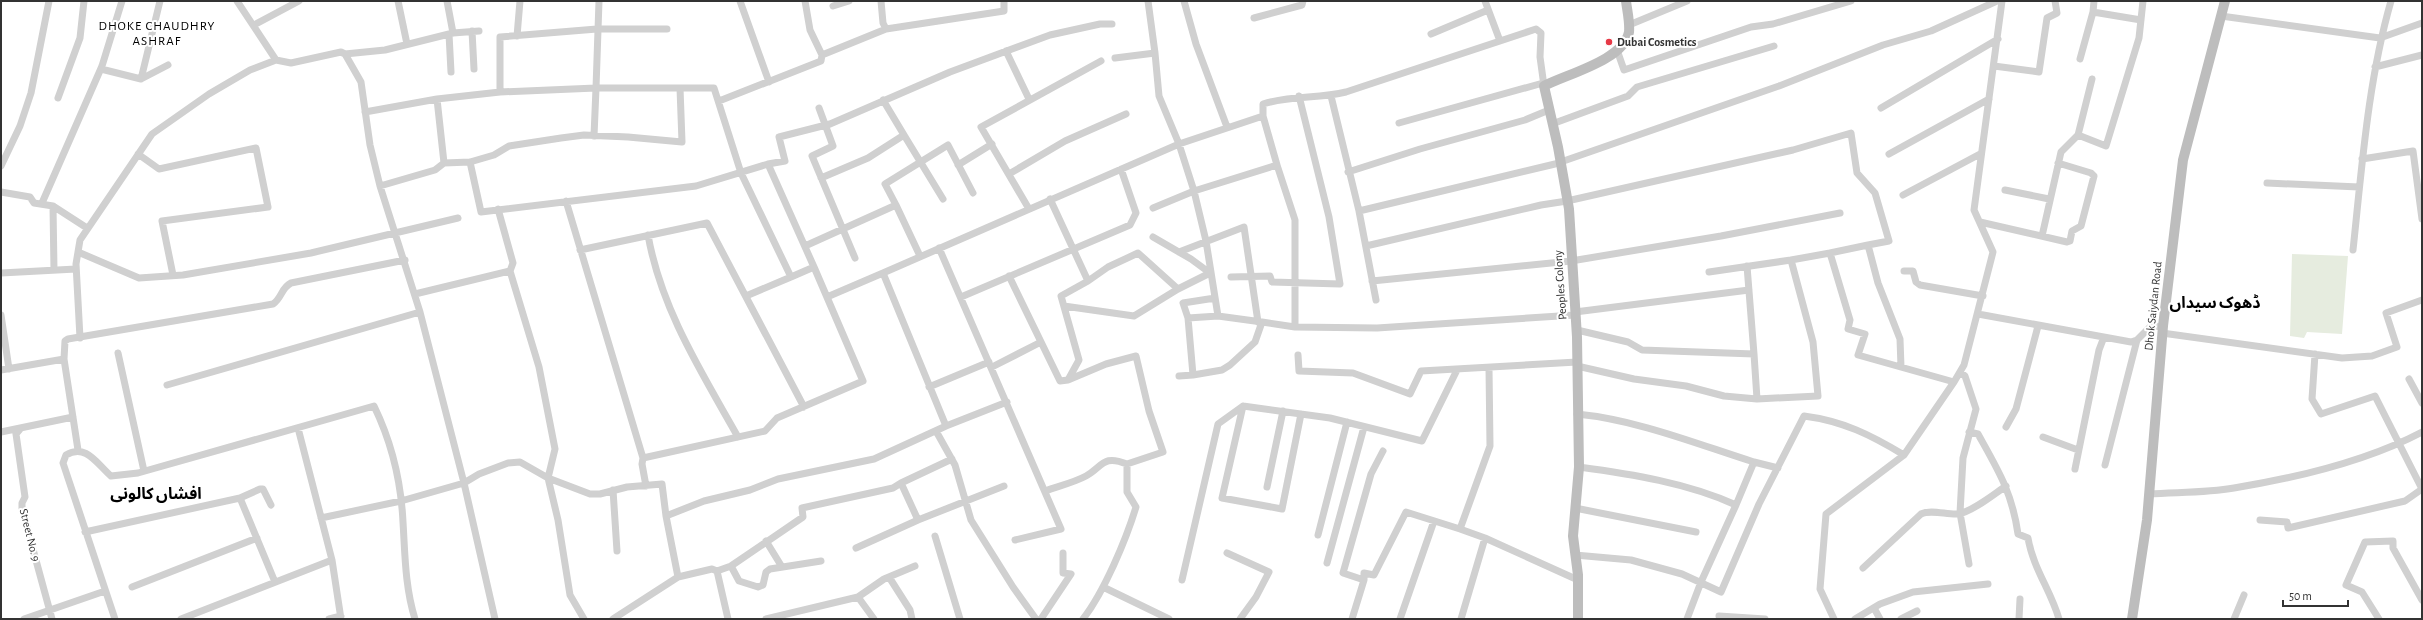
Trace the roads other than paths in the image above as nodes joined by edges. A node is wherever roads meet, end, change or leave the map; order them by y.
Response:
1 (49, 1) edge
2 (84, 1) edge
3 (122, 1) edge
4 (160, 1) edge
5 (237, 1) edge
6 (299, 1) edge
7 (398, 1) edge
8 (447, 1) edge
9 (520, 1) edge
10 (599, 1) edge
11 (740, 1) edge
12 (805, 1) edge
13 (849, 1) edge
14 (881, 1) edge
15 (1002, 1) edge
16 (1148, 1) edge
17 (1184, 1) edge
18 (1303, 1) edge
19 (1485, 1) edge
20 (1626, 1) edge
21 (1687, 1) edge
22 (1851, 1) edge
23 (1996, 1) edge
24 (2002, 1) edge
25 (2055, 1) edge
26 (2094, 1) edge
27 (2143, 1) edge
28 (2225, 1) edge
29 (2391, 1) edge
30 (834, 6) dead end
31 (1488, 10) junction
32 (2093, 12) junction
33 (2221, 16) junction
34 (1254, 18) dead end
35 (2141, 20) junction
36 (2422, 23) edge
37 (1112, 24) dead end
38 (254, 25) junction
39 (1628, 25) junction
40 (597, 29) junction
41 (667, 29) dead end
42 (886, 29) junction
43 (451, 34) junction
44 (1430, 34) dead end
45 (517, 36) junction
46 (2380, 38) junction
47 (1998, 39) junction
48 (1500, 41) junction
49 (407, 44) junction
50 (1774, 46) dead end
51 (1617, 50) junction
52 (1006, 51) junction
53 (1155, 53) junction
54 (345, 54) junction
55 (822, 55) junction
56 (2422, 55) edge
57 (1115, 58) dead end
58 (2080, 59) dead end
59 (276, 60) junction
60 (1101, 61) dead end
61 (168, 65) dead end
62 (1994, 66) junction
63 (2375, 67) junction
64 (474, 69) dead end
65 (100, 70) junction
66 (451, 72) dead end
67 (141, 79) junction
68 (2092, 79) dead end
69 (769, 82) junction
70 (1543, 84) junction
71 (596, 88) junction
72 (680, 88) junction
73 (500, 92) junction
74 (1299, 96) junction
75 (1331, 96) junction
76 (58, 98) dead end
77 (437, 99) junction
78 (1029, 99) junction
79 (1989, 99) junction
80 (883, 100) junction
81 (719, 102) junction
82 (819, 108) dead end
83 (1881, 108) dead end
84 (1549, 110) junction
85 (365, 112) junction
86 (1126, 114) dead end
87 (1263, 116) junction
88 (1398, 123) dead end
89 (1552, 124) junction
90 (825, 125) junction
91 (1227, 127) junction
92 (904, 135) junction
93 (2078, 135) junction
94 (594, 136) junction
95 (992, 144) junction
96 (1179, 144) junction
97 (138, 154) junction
98 (1889, 154) dead end
99 (1980, 154) junction
100 (2362, 159) junction
101 (1561, 161) junction
102 (470, 162) junction
103 (920, 162) junction
104 (444, 163) junction
105 (2058, 163) junction
106 (768, 164) junction
107 (958, 165) junction
108 (1277, 165) junction
109 (1, 166) edge
110 (1121, 169) junction
111 (1348, 172) junction
112 (742, 173) junction
113 (1009, 174) junction
114 (821, 178) junction
115 (2267, 182) dead end
116 (380, 186) junction
117 (2359, 187) junction
118 (2006, 190) dead end
119 (1194, 191) junction
120 (1, 192) edge
121 (973, 193) dead end
122 (1903, 195) dead end
123 (943, 199) dead end
124 (2049, 199) junction
125 (1050, 200) junction
126 (566, 201) junction
127 (1567, 201) junction
128 (42, 203) junction
129 (896, 205) junction
130 (53, 206) junction
131 (1153, 208) dead end
132 (498, 209) junction
133 (1029, 209) junction
134 (1359, 211) junction
135 (1840, 212) dead end
136 (458, 218) dead end
137 (2422, 219) edge
138 (1980, 222) junction
139 (87, 228) junction
140 (843, 229) junction
141 (396, 234) junction
142 (648, 235) junction
143 (2042, 236) junction
144 (1153, 237) dead end
145 (1206, 242) junction
146 (1868, 245) junction
147 (805, 246) junction
148 (1366, 246) junction
149 (939, 248) junction
150 (1073, 249) junction
151 (580, 250) junction
152 (2353, 250) dead end
153 (78, 252) junction
154 (1179, 252) junction
155 (1830, 252) junction
156 (920, 256) junction
157 (855, 258) dead end
158 (405, 260) junction
159 (1791, 260) junction
160 (1571, 261) junction
161 (1747, 266) junction
162 (814, 267) junction
163 (76, 269) junction
164 (54, 270) junction
165 (510, 271) junction
166 (1904, 271) dead end
167 (883, 272) junction
168 (1709, 272) dead end
169 (1, 273) edge
170 (1210, 273) junction
171 (173, 275) junction
172 (1009, 276) junction
173 (791, 277) junction
174 (1231, 277) dead end
175 (1250, 277) junction
176 (1088, 281) junction
177 (1372, 281) junction
178 (1296, 283) junction
179 (1178, 288) junction
180 (1749, 290) junction
181 (415, 294) junction
182 (746, 296) junction
183 (1983, 296) junction
184 (827, 297) junction
185 (961, 297) junction
186 (1214, 298) junction
187 (1376, 300) dead end
188 (2422, 300) edge
189 (1064, 306) junction
190 (420, 312) junction
191 (1575, 313) junction
192 (1978, 314) junction
193 (1, 315) edge
194 (1218, 316) junction
195 (1188, 318) junction
196 (1260, 322) junction
197 (2038, 326) junction
198 (1295, 327) junction
199 (1577, 330) junction
200 (2163, 330) junction
201 (2104, 337) junction
202 (80, 338) junction
203 (2136, 340) junction
204 (1041, 342) junction
205 (118, 353) dead end
206 (1754, 354) junction
207 (2315, 354) junction
208 (1298, 355) dead end
209 (64, 359) junction
210 (1577, 364) junction
211 (990, 365) junction
212 (1901, 367) junction
213 (1489, 368) junction
214 (9, 369) junction
215 (1, 370) edge
216 (1457, 370) junction
217 (1960, 372) junction
218 (1193, 375) junction
219 (1179, 376) dead end
220 (2408, 379) dead end
221 (1068, 380) junction
222 (1954, 382) junction
223 (167, 385) dead end
224 (929, 387) junction
225 (1757, 399) junction
226 (1007, 402) junction
227 (2422, 403) edge
228 (1243, 406) junction
229 (804, 407) junction
230 (1283, 411) junction
231 (1301, 414) junction
232 (1577, 414) junction
233 (73, 417) junction
234 (1347, 422) junction
235 (946, 426) junction
236 (1364, 427) junction
237 (2006, 427) dead end
238 (21, 428) junction
239 (298, 428) junction
240 (936, 431) junction
241 (1, 432) edge
242 (1970, 432) junction
243 (2422, 432) edge
244 (2043, 436) dead end
245 (738, 437) junction
246 (2399, 445) junction
247 (78, 450) junction
248 (2078, 450) junction
249 (1384, 451) dead end
250 (1904, 455) junction
251 (643, 458) junction
252 (952, 459) junction
253 (1754, 462) junction
254 (1127, 464) junction
255 (2105, 465) dead end
256 (1579, 467) junction
257 (1778, 468) junction
258 (2074, 469) dead end
259 (144, 471) junction
260 (548, 478) junction
261 (464, 483) junction
262 (901, 484) junction
263 (646, 486) junction
264 (1004, 486) dead end
265 (2006, 486) junction
266 (1267, 487) dead end
267 (2422, 489) edge
268 (613, 490) junction
269 (1045, 491) junction
270 (2149, 494) junction
271 (240, 498) junction
272 (401, 501) junction
273 (965, 501) junction
274 (271, 505) dead end
275 (1736, 505) junction
276 (1575, 508) junction
277 (1960, 513) junction
278 (666, 516) junction
279 (321, 518) junction
280 (918, 520) junction
281 (2260, 520) dead end
282 (1434, 521) junction
283 (1460, 529) junction
284 (85, 532) junction
285 (1696, 532) dead end
286 (1318, 535) dead end
287 (934, 536) dead end
288 (257, 538) junction
289 (1485, 538) junction
290 (1015, 540) dead end
291 (766, 541) junction
292 (856, 548) dead end
293 (617, 551) dead end
294 (1063, 553) dead end
295 (1227, 553) dead end
296 (1575, 555) junction
297 (332, 560) junction
298 (821, 561) dead end
299 (1327, 563) dead end
300 (1969, 564) dead end
301 (732, 566) junction
302 (916, 566) dead end
303 (782, 567) junction
304 (1863, 568) dead end
305 (717, 571) junction
306 (889, 577) junction
307 (678, 578) junction
308 (1182, 580) dead end
309 (1364, 580) junction
310 (1578, 580) junction
311 (275, 582) junction
312 (1701, 582) junction
313 (1988, 584) dead end
314 (1102, 587) junction
315 (132, 588) dead end
316 (105, 591) junction
317 (2244, 595) dead end
318 (858, 597) junction
319 (2020, 599) dead end
320 (2422, 600) edge
321 (1874, 608) junction
322 (50, 611) junction
323 (1917, 611) dead end
324 (1719, 616) dead end
325 (341, 617) edge
326 (1741, 618) edge
327 (24, 619) edge
328 (52, 619) edge
329 (115, 619) edge
330 (180, 619) edge
331 (329, 619) edge
332 (416, 619) edge
333 (495, 619) edge
334 (584, 619) edge
335 (613, 619) edge
336 (728, 619) edge
337 (766, 619) edge
338 (874, 619) edge
339 (912, 619) edge
340 (960, 619) edge
341 (1036, 619) edge
342 (1041, 619) edge
343 (1083, 619) edge
344 (1169, 619) edge
345 (1240, 619) edge
346 (1352, 619) edge
347 (1400, 619) edge
348 (1461, 619) edge
349 (1578, 619) edge
350 (1688, 619) edge
351 (1764, 619) edge
352 (1834, 619) edge
353 (1855, 619) edge
354 (1880, 619) edge
355 (1901, 619) edge
356 (2019, 619) edge
357 (2059, 619) edge
358 (2132, 619) edge
359 (2234, 619) edge
360 (2379, 619) edge

1 - 109 street
2 - 76 street
3 - 65 street
4 - 67 street
5 - 38 street
6 - 38 street
7 - 49 street
8 - 43 street
9 - 45 street
10 - 40 street
11 - 69 street
12 - 55 street
13 - 30 street
14 - 42 street
15 - 42 street
16 - 53 street
17 - 91 street
18 - 34 street
19 - 31 street
20 - 39 street
21 - 39 street
22 - 51 street
23 - 101 street
24 - 47 street
25 - 62 street
26 - 32 street
27 - 35 street
28 - 33 street, Dhok Saiydan Road
29 - 46 street
31 - 44 street
31 - 48 street
32 - 35 street
32 - 58 street
33 - 46 street
33 - 200 street, Dhok Saiydan Road
35 - 93 street
36 - 46 street
37 - 52 street
38 - 59 street
39 - 51 street
40 - 41 street
40 - 45 street
40 - 71 street
42 - 55 street
43 - 49 street
43 - 64 street
43 - 66 street
45 - 73 street
46 - 63 street
47 - 62 street
47 - 83 street
48 - 70 street
48 - 75 street
49 - 54 street
50 - 89 street
51 - 70 street
52 - 78 street
52 - 80 street
53 - 57 street
53 - 96 street
54 - 59 street
54 - 85 street
55 - 69 street
56 - 63 street
59 - 97 street
60 - 78 street
61 - 67 street
62 - 79 street
63 - 100 street
65 - 67 street
65 - 128 street
68 - 93 street
69 - 81 street
70 - 84 street, Peoples Colony
70 - 88 street
71 - 72 street
71 - 73 street
71 - 94 street
72 - 81 street
72 - 94 street
73 - 77 street
74 - 75 street
74 - 87 street
74 - 178 street
75 - 111 street
77 - 85 street
77 - 104 street
78 - 95 street
79 - 98 street
79 - 99 street
80 - 90 street
80 - 92 street
81 - 112 street
82 - 90 street
84 - 89 street, Peoples Colony
84 - 111 street
85 - 116 street
86 - 113 street
87 - 91 street
87 - 108 street
89 - 101 street, Peoples Colony
90 - 106 street
90 - 114 street
91 - 96 street
92 - 103 street
92 - 114 street
93 - 105 street
94 - 102 street
95 - 107 street
95 - 113 street
96 - 110 street
96 - 119 street
97 - 139 street
97 - 171 street
99 - 122 street
99 - 138 street
100 - 117 street
100 - 137 street
101 - 127 street, Peoples Colony
101 - 134 street
102 - 104 street
102 - 132 street
103 - 107 street
103 - 123 street
103 - 129 street
104 - 116 street
105 - 124 street
105 - 143 street
106 - 112 street
106 - 147 street
107 - 121 street
108 - 119 street
108 - 178 street
110 - 125 street
110 - 150 street
111 - 134 street
112 - 126 street
112 - 173 street
113 - 133 street
114 - 140 street
115 - 117 street
116 - 141 street
117 - 152 street
118 - 124 street
119 - 131 street
119 - 145 street
120 - 128 street
124 - 143 street
125 - 133 street
125 - 150 street
126 - 132 street
126 - 151 street
127 - 146 street
127 - 148 street
127 - 160 street, Peoples Colony
128 - 130 street
129 - 140 street
129 - 156 street
130 - 139 street
130 - 164 street
132 - 165 street
133 - 149 street
134 - 148 street
135 - 160 street
136 - 141 street
138 - 143 street
138 - 183 street
139 - 153 street
140 - 147 street
140 - 157 street
141 - 158 street
141 - 171 street
142 - 151 street
142 - 182 street
142 - 245 street
144 - 154 street
145 - 154 street
145 - 170 street
145 - 175 street
146 - 155 street
146 - 212 street
147 - 162 street
148 - 177 street
149 - 156 street
149 - 185 street
150 - 172 street
150 - 176 street
151 - 251 street
153 - 163 street
153 - 171 street
154 - 170 street
155 - 159 street
155 - 212 street
156 - 167 street
158 - 181 street
158 - 202 street
159 - 161 street
159 - 225 street
160 - 177 street
160 - 191 street, Peoples Colony
161 - 168 street
161 - 180 street
162 - 173 street
162 - 184 street
163 - 164 street
163 - 202 street
164 - 169 street
165 - 181 street
165 - 260 street
166 - 183 street
167 - 184 street
167 - 224 street
170 - 179 street
170 - 186 street
172 - 185 street
172 - 204 street
173 - 182 street
174 - 175 street
175 - 178 street
175 - 196 street
176 - 179 street
176 - 189 street
177 - 187 street
178 - 198 street
179 - 189 street
180 - 191 street
180 - 206 street
181 - 190 street
182 - 229 street
183 - 192 street
184 - 229 street
185 - 211 street
186 - 194 street
186 - 195 street
188 - 207 street
189 - 221 street
190 - 223 street
190 - 261 street
191 - 198 street
191 - 199 street, Peoples Colony
192 - 197 street
192 - 217 street
193 - 214 street
194 - 195 street
194 - 196 street
195 - 218 street
196 - 198 street
196 - 218 street
197 - 201 street
197 - 237 street
199 - 206 street
199 - 210 street, Peoples Colony
200 - 203 street
200 - 207 street
200 - 270 street, Dhok Saiydan Road
201 - 203 street
201 - 248 street
202 - 209 street
203 - 255 street
204 - 211 street
204 - 221 street
205 - 259 street
206 - 225 street
207 - 246 street
208 - 216 street
209 - 214 street
209 - 233 street
210 - 213 street
210 - 225 street
210 - 232 street, Peoples Colony
211 - 224 street
211 - 226 street
212 - 222 street
213 - 216 street
213 - 283 street
214 - 215 street
216 - 236 street
217 - 222 street
217 - 242 street
218 - 219 street
220 - 227 street
221 - 254 street
222 - 250 street
224 - 235 street
226 - 235 street
226 - 269 street
228 - 230 street
228 - 231 street
228 - 308 street
229 - 245 street
230 - 231 street
230 - 266 street
231 - 234 street
232 - 253 street
232 - 256 street, Peoples Colony
233 - 238 street
233 - 247 street
234 - 236 street
234 - 286 street
235 - 240 street
236 - 299 street
238 - 241 street
238 - 322 street, Street No. 9
239 - 259 street
239 - 272 street
239 - 279 street
240 - 252 street
240 - 278 street
242 - 265 street
242 - 277 street
243 - 246 street
244 - 248 street
245 - 251 street
246 - 267 street
246 - 270 street
247 - 259 street
247 - 284 street
248 - 258 street
249 - 309 street
250 - 257 street
250 - 352 street
251 - 263 street
252 - 262 street
252 - 273 street
253 - 257 street
253 - 275 street
254 - 269 street
254 - 314 street
256 - 275 street
256 - 276 street, Peoples Colony
257 - 312 street
260 - 261 street
260 - 268 street
260 - 334 street
261 - 272 street
261 - 333 street
262 - 280 street
262 - 291 street
263 - 268 street
263 - 278 street
264 - 273 street
265 - 277 street
265 - 357 street
267 - 281 street
268 - 293 street
269 - 290 street
270 - 358 street, Dhok Saiydan Road
271 - 274 street
271 - 284 street
271 - 288 street
272 - 279 street
272 - 332 street
273 - 280 street
273 - 341 street
275 - 312 street
276 - 285 street
276 - 296 street, Peoples Colony
277 - 300 street
277 - 304 street
278 - 307 street
279 - 297 street
280 - 292 street
282 - 283 street
282 - 309 street
282 - 347 street
283 - 289 street
284 - 316 street
287 - 340 street
288 - 311 street
288 - 315 street
289 - 310 street
289 - 348 street
291 - 301 street
291 - 303 street
294 - 342 street
295 - 345 street
296 - 310 street, Peoples Colony
296 - 312 street
297 - 311 street
297 - 325 street
298 - 303 street
301 - 303 street
301 - 305 street
302 - 306 street
305 - 307 street
305 - 336 street
306 - 318 street
306 - 339 street
307 - 335 street
309 - 346 street
310 - 349 street, Peoples Colony
311 - 330 street
312 - 350 street
313 - 321 street
314 - 343 street
314 - 344 street
316 - 322 street
316 - 329 street
317 - 359 street
318 - 337 street
318 - 338 street
319 - 356 street
320 - 360 street
321 - 353 street
321 - 354 street
322 - 327 street
322 - 328 street, Street No. 9
323 - 355 street
324 - 326 street
325 - 331 street
326 - 351 street

